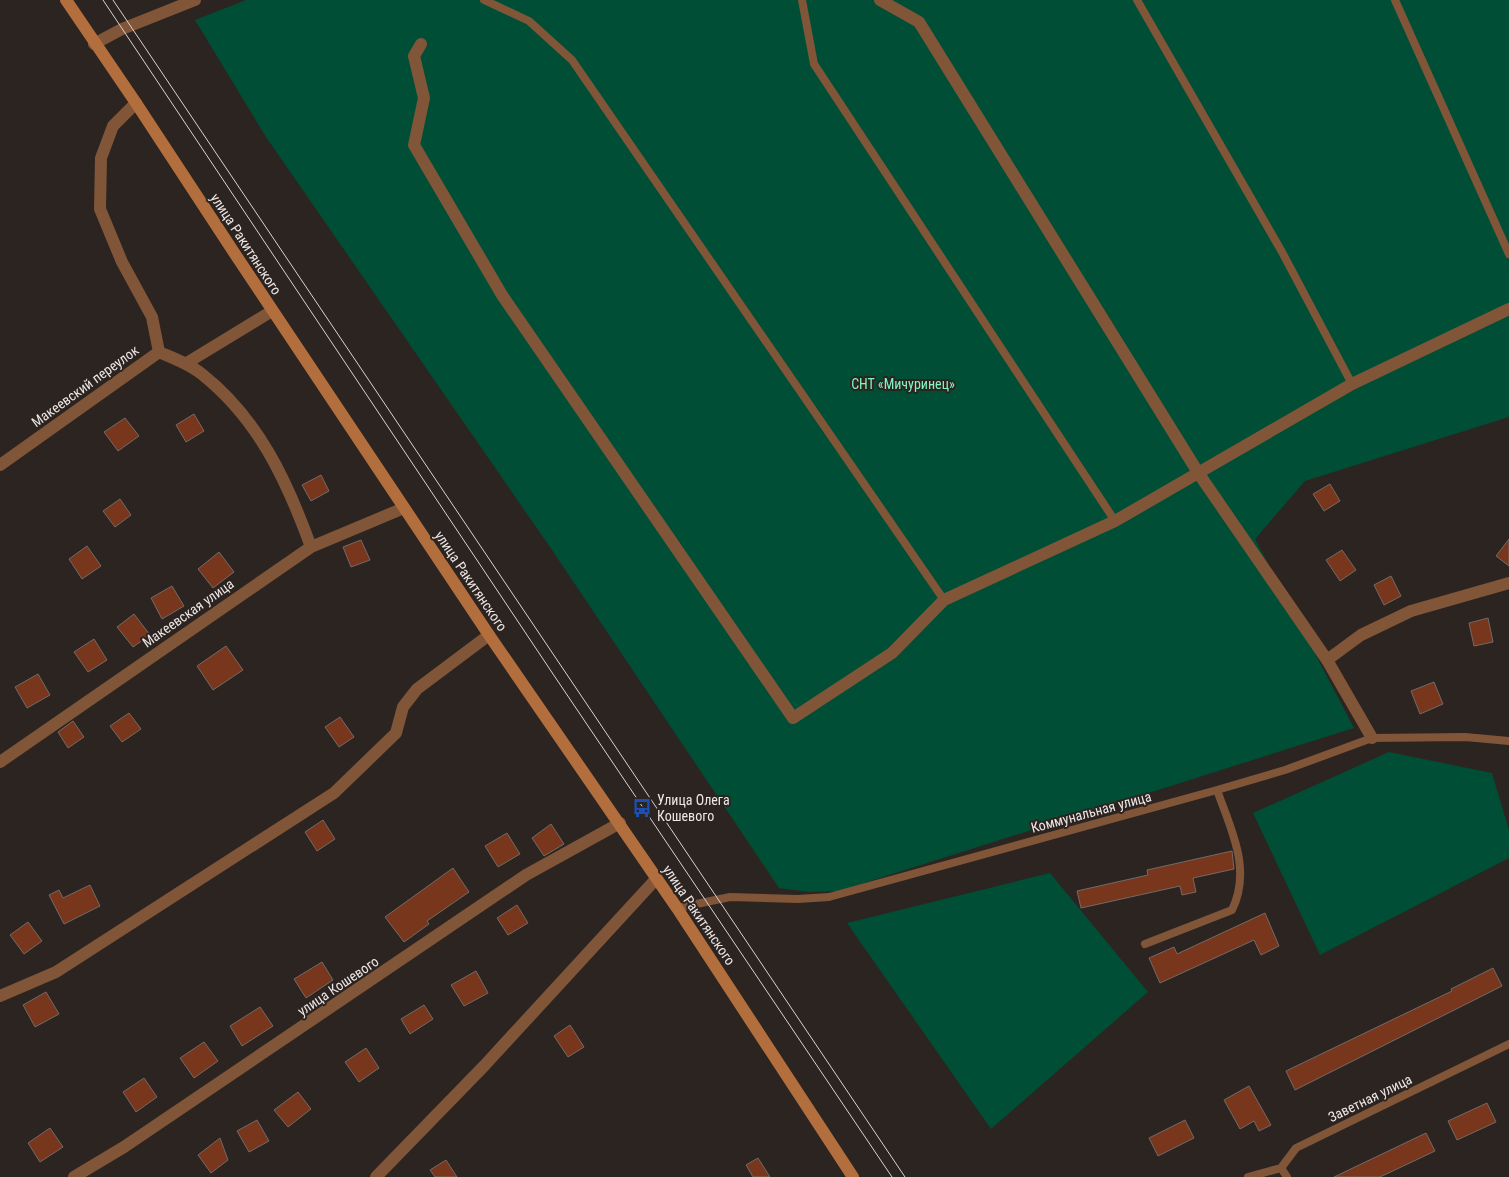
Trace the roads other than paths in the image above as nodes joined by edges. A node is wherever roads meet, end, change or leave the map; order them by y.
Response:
1 (66, 0) edge
2 (195, 0) edge
3 (484, 0) edge
4 (802, 0) edge
5 (880, 0) edge
6 (1137, 0) edge
7 (1395, 0) edge
8 (94, 44) junction
9 (421, 44) dead end
10 (136, 102) junction
11 (1509, 254) edge
12 (1509, 309) edge
13 (272, 311) junction
14 (159, 352) junction
15 (185, 364) junction
16 (1352, 384) junction
17 (0, 465) edge
18 (1199, 474) junction
19 (404, 508) junction
20 (1115, 521) junction
21 (311, 547) junction
22 (1509, 582) edge
23 (944, 600) junction
24 (489, 635) junction
25 (1328, 660) junction
26 (1372, 738) junction
27 (1509, 741) edge
28 (0, 762) edge
29 (1217, 790) junction
30 (620, 823) junction
31 (656, 879) junction
32 (677, 908) junction
33 (1145, 944) dead end
34 (0, 996) edge
35 (1509, 1044) edge
36 (1282, 1168) junction
37 (74, 1177) edge
38 (376, 1177) edge
39 (853, 1177) edge
40 (1248, 1177) edge
41 (1287, 1177) edge

1 - 8 main road, улица Ракитянского
2 - 8 street
3 - 23 lane
4 - 20 lane
5 - 18 street
6 - 16 lane
7 - 11 lane
8 - 10 main road, улица Ракитянского
9 - 23 street
10 - 13 main road, улица Ракитянского
10 - 14 street, Макеевский переулок
12 - 16 street
13 - 15 street
13 - 19 main road, улица Ракитянского
14 - 15 street
14 - 17 street, Макеевский переулок
15 - 21 street
16 - 18 street
18 - 20 street
18 - 25 street
19 - 21 street, Макеевская улица
19 - 24 main road, улица Ракитянского
20 - 23 street
21 - 28 street, Макеевская улица
22 - 25 street
24 - 30 main road, улица Ракитянского
24 - 34 street
25 - 26 street
26 - 27 lane, Коммунальная улица
26 - 29 lane, Коммунальная улица
29 - 32 lane, Коммунальная улица
29 - 33 lane
30 - 31 main road, улица Ракитянского
30 - 37 street, улица Кошевого
31 - 32 main road, улица Ракитянского
31 - 38 street
32 - 39 main road, улица Ракитянского
35 - 36 lane, Заветная улица
36 - 40 lane
36 - 41 lane

